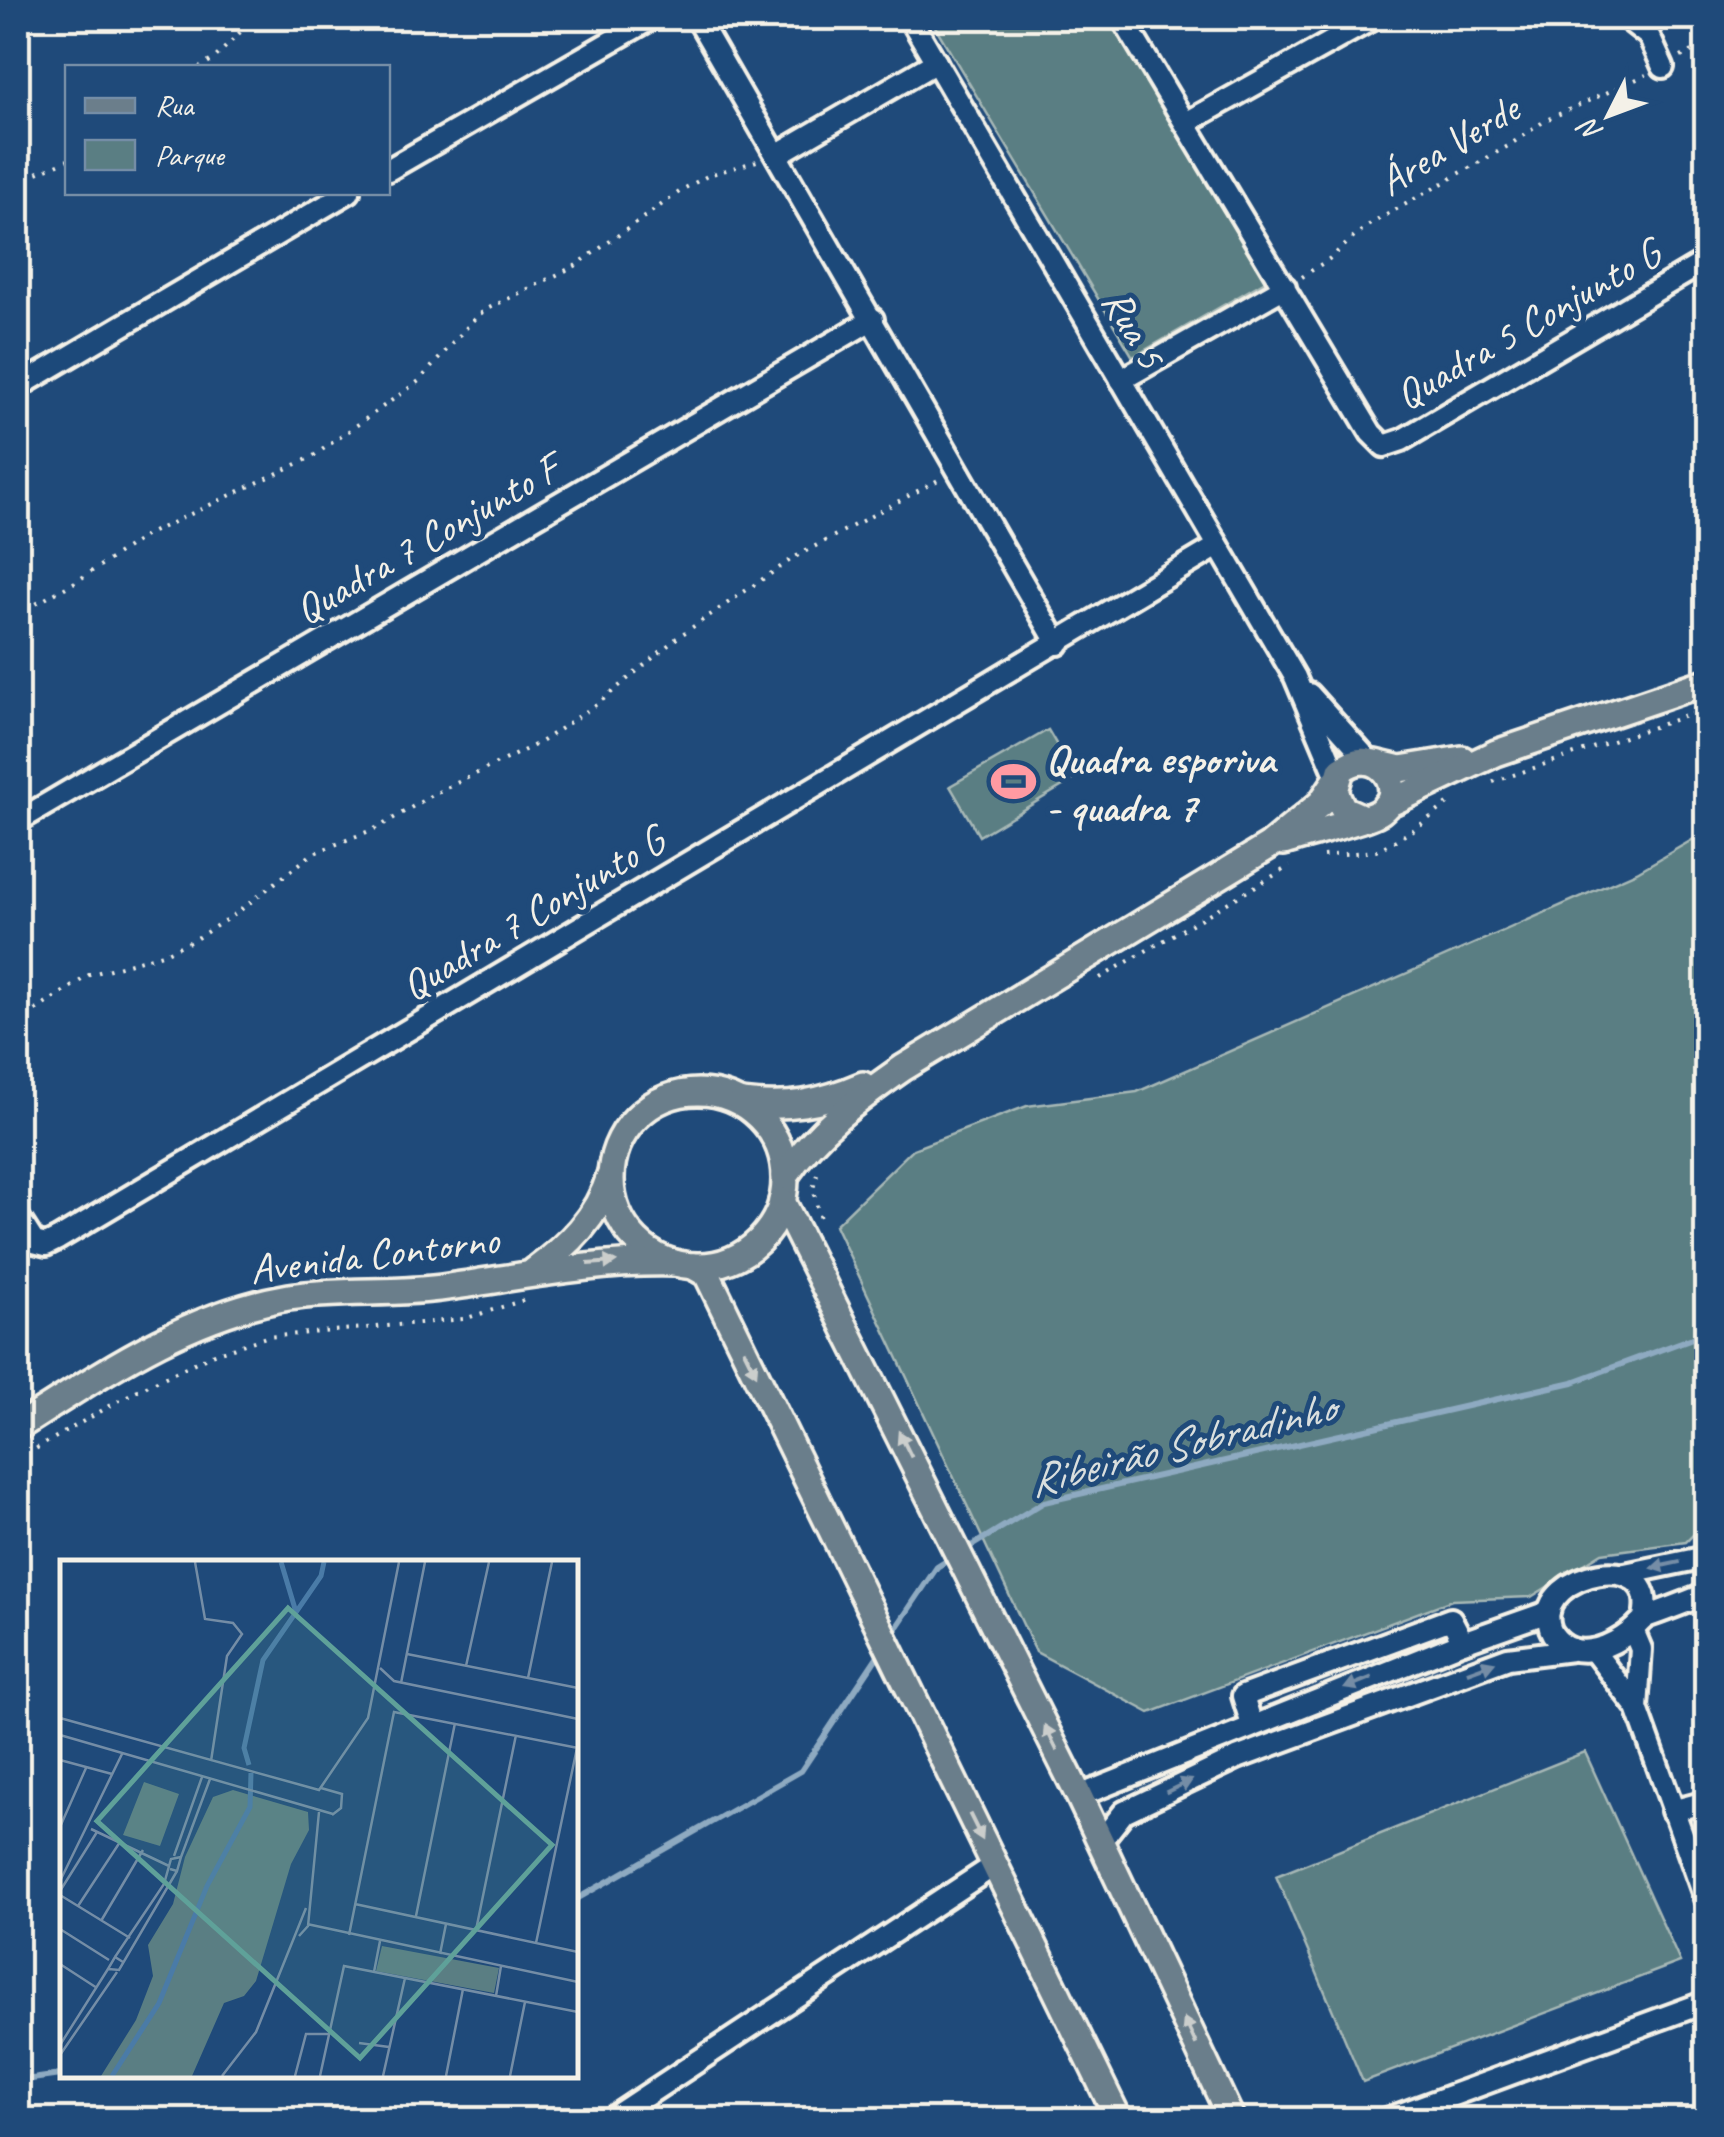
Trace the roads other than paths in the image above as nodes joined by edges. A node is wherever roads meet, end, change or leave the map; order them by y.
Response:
1 (652, 18) edge
2 (697, 18) edge
3 (910, 18) edge
4 (1122, 18) edge
5 (1374, 18) edge
6 (1626, 18) edge
7 (936, 62) junction
8 (1663, 67) road end
9 (1186, 123) junction
10 (778, 154) junction
11 (390, 169) edge
12 (344, 195) edge
13 (1706, 261) edge
14 (1285, 287) junction
15 (873, 319) junction
16 (1121, 380) junction
17 (18, 386) edge
18 (1218, 546) junction
19 (1058, 644) junction
20 (1295, 677) junction
21 (1706, 682) edge
22 (1496, 753) junction
23 (1372, 762) junction
24 (1336, 779) junction
25 (1386, 805) junction
26 (1361, 817) junction
27 (18, 821) edge
28 (1270, 846) junction
29 (903, 1068) junction
30 (742, 1104) junction
31 (610, 1173) junction
32 (784, 1188) junction
33 (18, 1217) edge
34 (691, 1268) junction
35 (533, 1285) junction
36 (23, 1419) edge
37 (1706, 1557) edge
38 (1625, 1574) junction
39 (1706, 1594) edge
40 (1548, 1612) junction
41 (1639, 1623) junction
42 (1462, 1642) junction
43 (1570, 1650) junction
44 (1594, 1650) junction
45 (1637, 1708) junction
46 (1252, 1725) junction
47 (1079, 1796) junction
48 (1706, 1802) edge
49 (1672, 1811) junction
50 (1101, 1840) junction
51 (995, 1865) junction
52 (1706, 1901) edge
53 (1706, 2002) edge
54 (609, 2120) edge
55 (1118, 2120) edge
56 (1232, 2120) edge
57 (1386, 2120) edge

1 - 11 street
2 - 10 street
3 - 7 street, Rua 5
4 - 9 street
5 - 9 street
6 - 8 street
7 - 10 street
7 - 16 street, Rua 5
9 - 14 street
10 - 15 street
12 - 17 street
13 - 14 street, Quadra 5 Conjunto G
14 - 16 street
15 - 19 street
15 - 27 street, Quadra 7 Conjunto F
16 - 18 street, Rua 5
18 - 19 street, Quadra 7 Conjunto G
18 - 20 street, Rua 5
19 - 33 street, Quadra 7 Conjunto G
20 - 23 street, Rua 5
20 - 24 street, Rua 5
21 - 22 main road
22 - 23 main road
22 - 25 main road
23 - 24 main road
23 - 25 main road
24 - 26 main road
24 - 28 main road
25 - 26 main road
26 - 28 main road
28 - 29 main road
29 - 30 main road
29 - 32 main road
30 - 31 main road
30 - 32 main road
31 - 34 main road
31 - 35 main road, Avenida Contorno
32 - 34 main road
47 -> 32 main road
35 -> 34 main road, Avenida Contorno
34 -> 51 main road
35 - 36 main road, Avenida Contorno
37 -> 38 street
38 - 40 street
38 - 41 street
39 - 41 street
40 - 42 street
40 - 43 street
41 - 44 street
41 - 45 street
42 -> 46 street
42 - 46 street
43 - 44 street
50 -> 43 street
44 - 45 street
45 - 49 street
46 - 47 street
47 - 50 main road
48 - 49 street
49 - 52 street
56 -> 50 main road
51 - 54 street
51 - 55 main road
53 - 57 street

